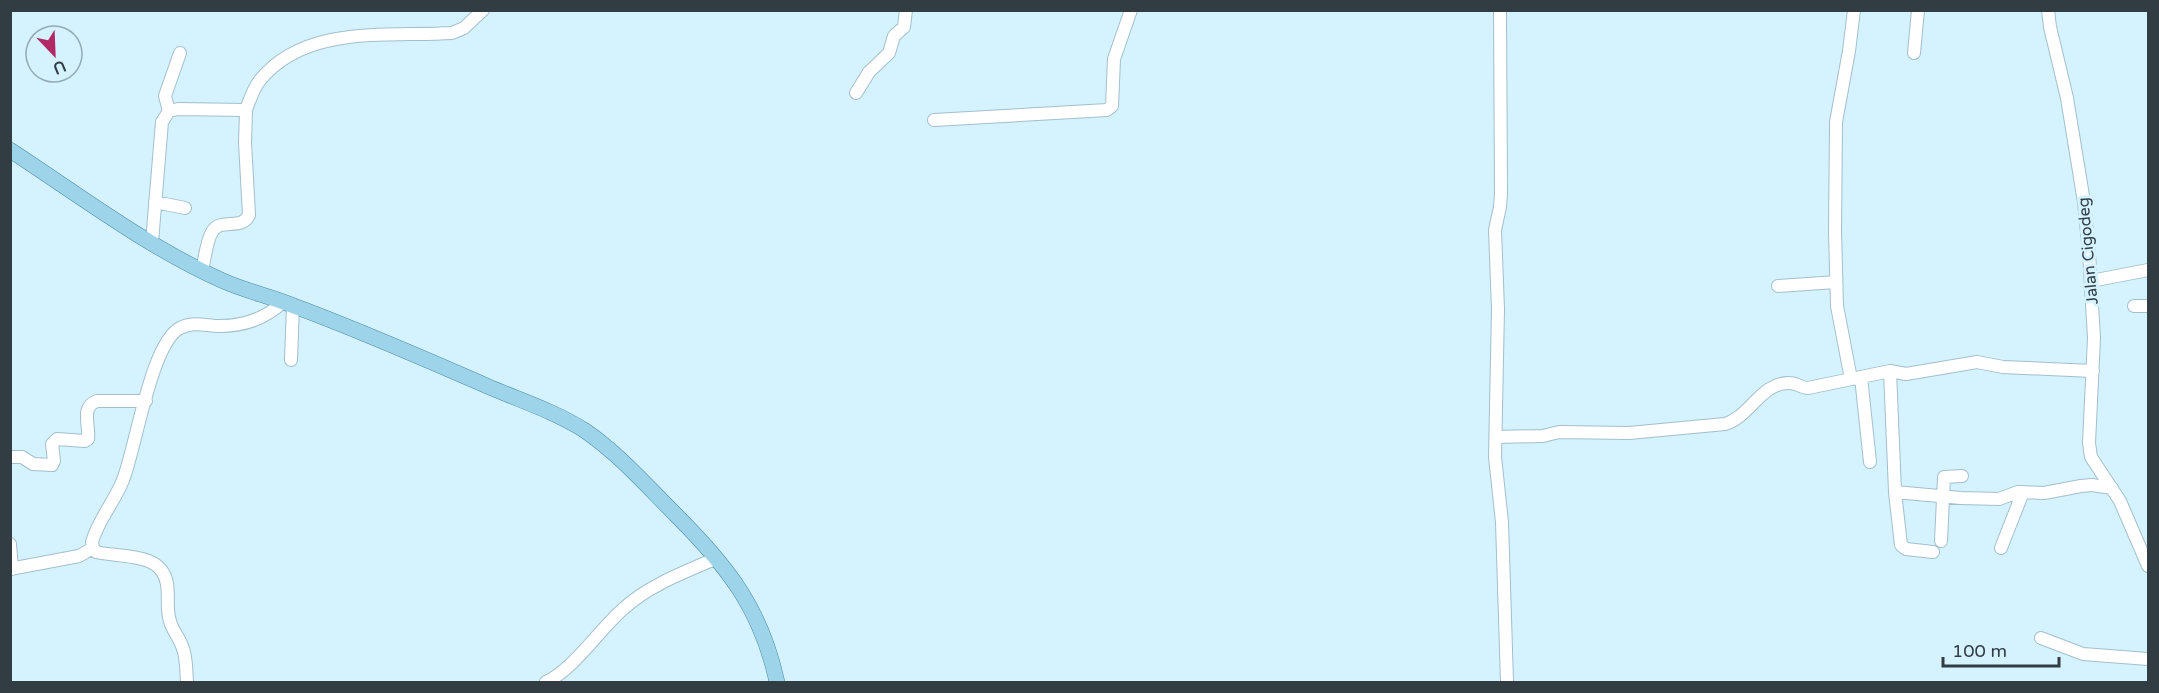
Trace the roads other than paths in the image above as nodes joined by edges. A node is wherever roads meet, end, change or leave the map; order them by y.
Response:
1 (483, 10) edge
2 (906, 10) edge
3 (1131, 10) edge
4 (1500, 10) edge
5 (1854, 10) edge
6 (1918, 10) edge
7 (2048, 10) edge
8 (180, 53) dead end
9 (1914, 53) dead end
10 (856, 93) dead end
11 (246, 110) junction
12 (169, 111) junction
13 (933, 120) dead end
14 (10, 150) edge
15 (155, 202) junction
16 (185, 208) dead end
17 (152, 242) junction
18 (202, 270) junction
19 (2148, 270) edge
20 (2091, 280) junction
21 (1836, 282) junction
22 (1778, 286) dead end
23 (288, 304) junction
24 (2134, 306) dead end
25 (2148, 306) edge
26 (291, 360) dead end
27 (1890, 371) junction
28 (2093, 371) junction
29 (1856, 378) junction
30 (146, 401) junction
31 (1496, 437) junction
32 (10, 457) edge
33 (1870, 462) dead end
34 (1962, 476) dead end
35 (2112, 488) junction
36 (1895, 492) junction
37 (2023, 492) junction
38 (1944, 496) junction
39 (10, 544) edge
40 (93, 548) junction
41 (2001, 548) dead end
42 (717, 558) junction
43 (2148, 566) edge
44 (11, 569) edge
45 (2041, 638) dead end
46 (2148, 659) edge
47 (187, 682) edge
48 (546, 682) edge
49 (777, 682) edge
50 (1507, 682) edge

1 - 11 street
2 - 10 street
3 - 13 street
4 - 31 street
5 - 21 street
6 - 9 street
7 - 20 street, Jalan Cigodeg
8 - 12 street
11 - 12 street
11 - 18 street
12 - 15 street
14 - 17 main road
15 - 16 street
15 - 17 street
17 - 18 main road
18 - 23 main road
19 - 20 street
20 - 28 street, Jalan Cigodeg
21 - 22 street
21 - 29 street
23 - 26 street
23 - 30 street
23 - 42 main road
24 - 25 street
27 - 28 street
27 - 29 street
27 - 36 street
28 - 35 street, Jalan Cigodeg
29 - 31 street
29 - 33 street
30 - 32 street
30 - 40 street
31 - 50 street
34 - 38 street
35 - 37 street
35 - 43 street, Jalan Cigodeg
36 - 38 street
36 - 38 street
37 - 38 street
37 - 41 street
39 - 44 street
40 - 44 street
40 - 47 street
42 - 48 street
42 - 49 main road
45 - 46 street

